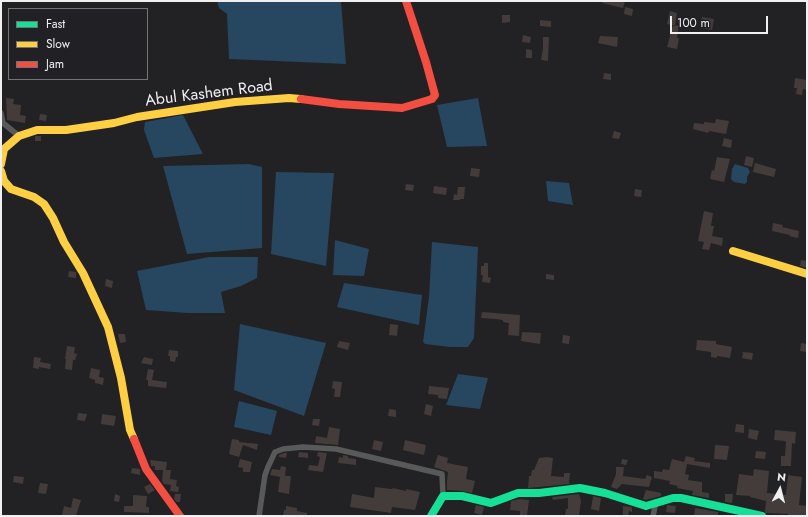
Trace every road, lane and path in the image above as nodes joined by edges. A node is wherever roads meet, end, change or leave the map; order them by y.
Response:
1 (406, 1) edge
2 (1, 113) edge
3 (19, 136) junction
4 (1, 164) edge
5 (1, 172) edge
6 (733, 251) dead end
7 (807, 274) edge
8 (443, 496) junction
9 (656, 502) junction
10 (756, 515) edge
11 (180, 516) edge
12 (259, 516) edge
13 (430, 516) edge
14 (653, 516) edge

1 - 3 street, Abul Kashem Road
2 - 3 street
3 - 4 street, Abul Kashem Road
5 - 11 street
6 - 7 street
8 - 9 street
8 - 12 street
8 - 13 street
9 - 10 street
9 - 14 street

